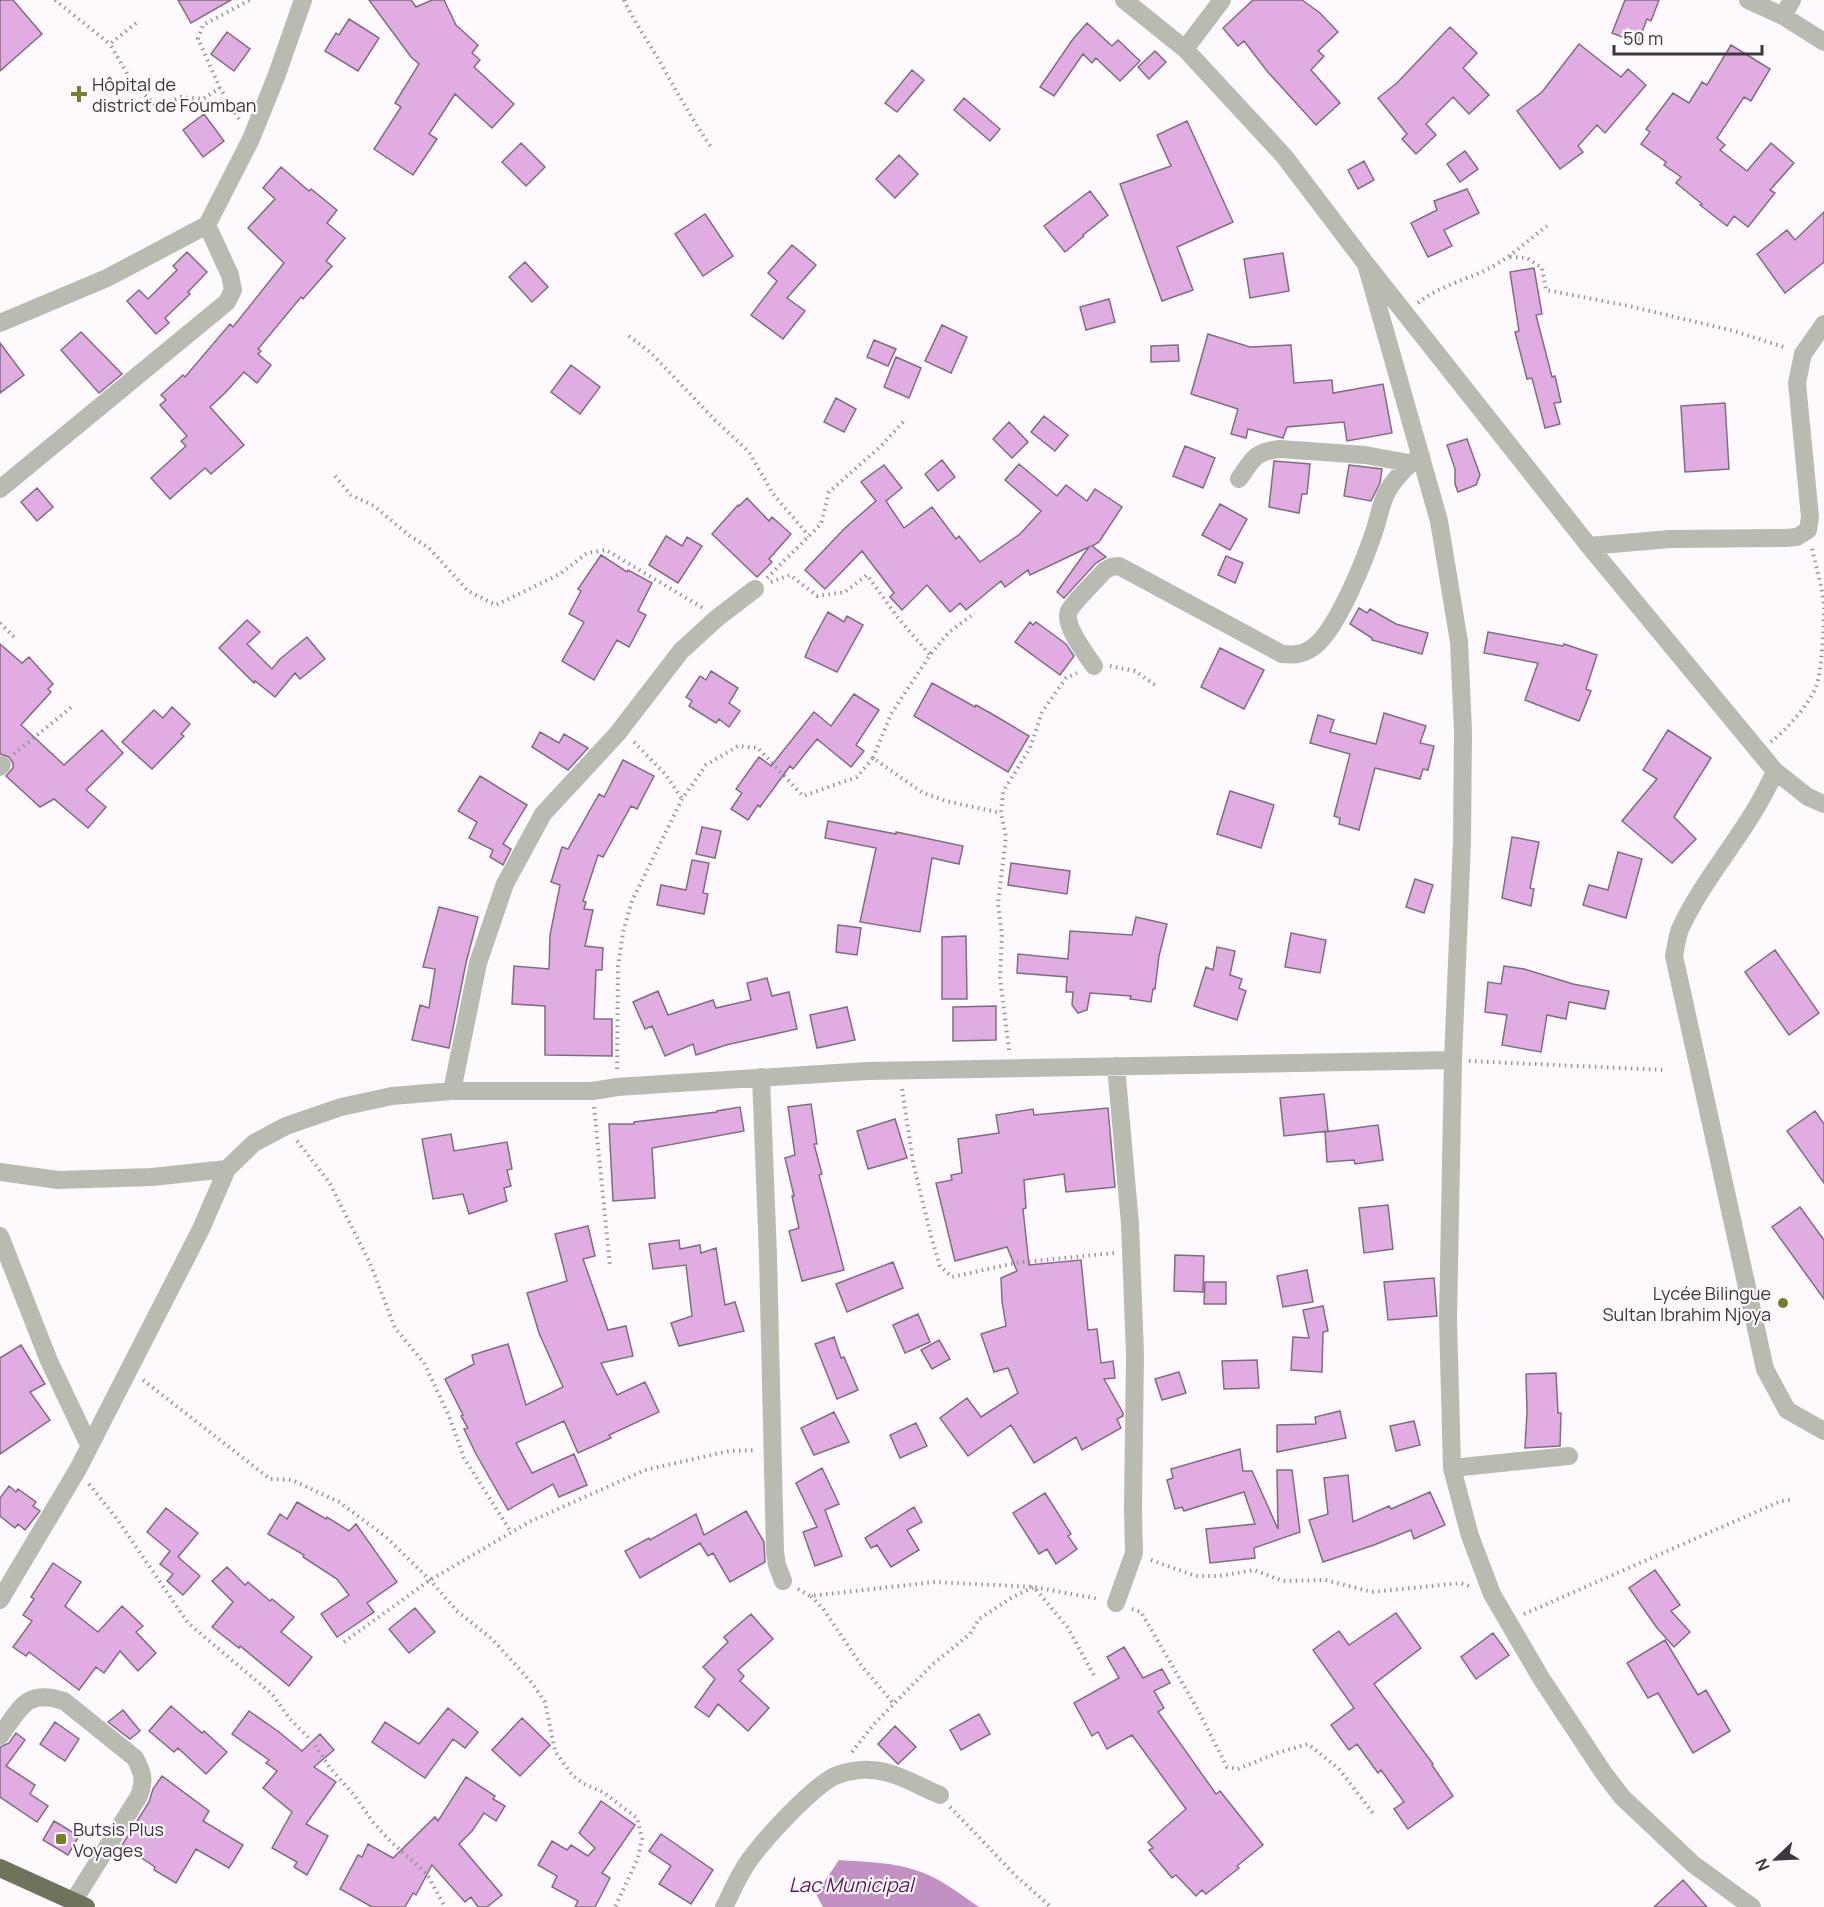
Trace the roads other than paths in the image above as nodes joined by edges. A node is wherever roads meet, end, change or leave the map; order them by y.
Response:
1 (303, 0) edge
2 (1124, 0) edge
3 (1222, 0) edge
4 (1748, 0) edge
5 (1788, 8) edge
6 (1824, 42) edge
7 (1185, 49) junction
8 (207, 225) junction
9 (1366, 264) junction
10 (0, 323) edge
11 (1824, 324) edge
12 (1415, 460) junction
13 (1239, 479) dead end
14 (0, 489) edge
15 (1589, 546) junction
16 (755, 589) road end
17 (1094, 666) road end
18 (1775, 771) junction
19 (1824, 804) edge
20 (1453, 1060) junction
21 (1116, 1066) junction
22 (761, 1077) junction
23 (452, 1091) junction
24 (227, 1169) junction
25 (0, 1173) edge
26 (0, 1236) edge
27 (1824, 1431) edge
28 (89, 1445) junction
29 (1569, 1456) dead end
30 (1452, 1468) junction
31 (783, 1581) road end
32 (0, 1600) edge
33 (1116, 1603) road end
34 (0, 1736) edge
35 (940, 1796) road end
36 (0, 1868) edge
37 (80, 1905) edge
38 (724, 1907) edge
39 (1752, 1907) edge

1 - 8 street
2 - 7 street
3 - 7 street
4 - 5 street
5 - 6 street
7 - 9 street
8 - 10 street
8 - 14 street
9 - 12 street
9 - 15 street
11 - 15 street
12 - 13 street
12 - 17 street
12 - 20 street
15 - 18 street
16 - 23 street
18 - 19 street
18 - 27 street
20 - 21 street
20 - 30 street
21 - 22 street
21 - 33 street
22 - 23 street
22 - 31 street
23 - 24 street
24 - 25 street
24 - 28 street
26 - 28 street
28 - 32 street
29 - 30 street
30 - 39 street
34 - 37 street
35 - 38 street
36 - 37 highway

